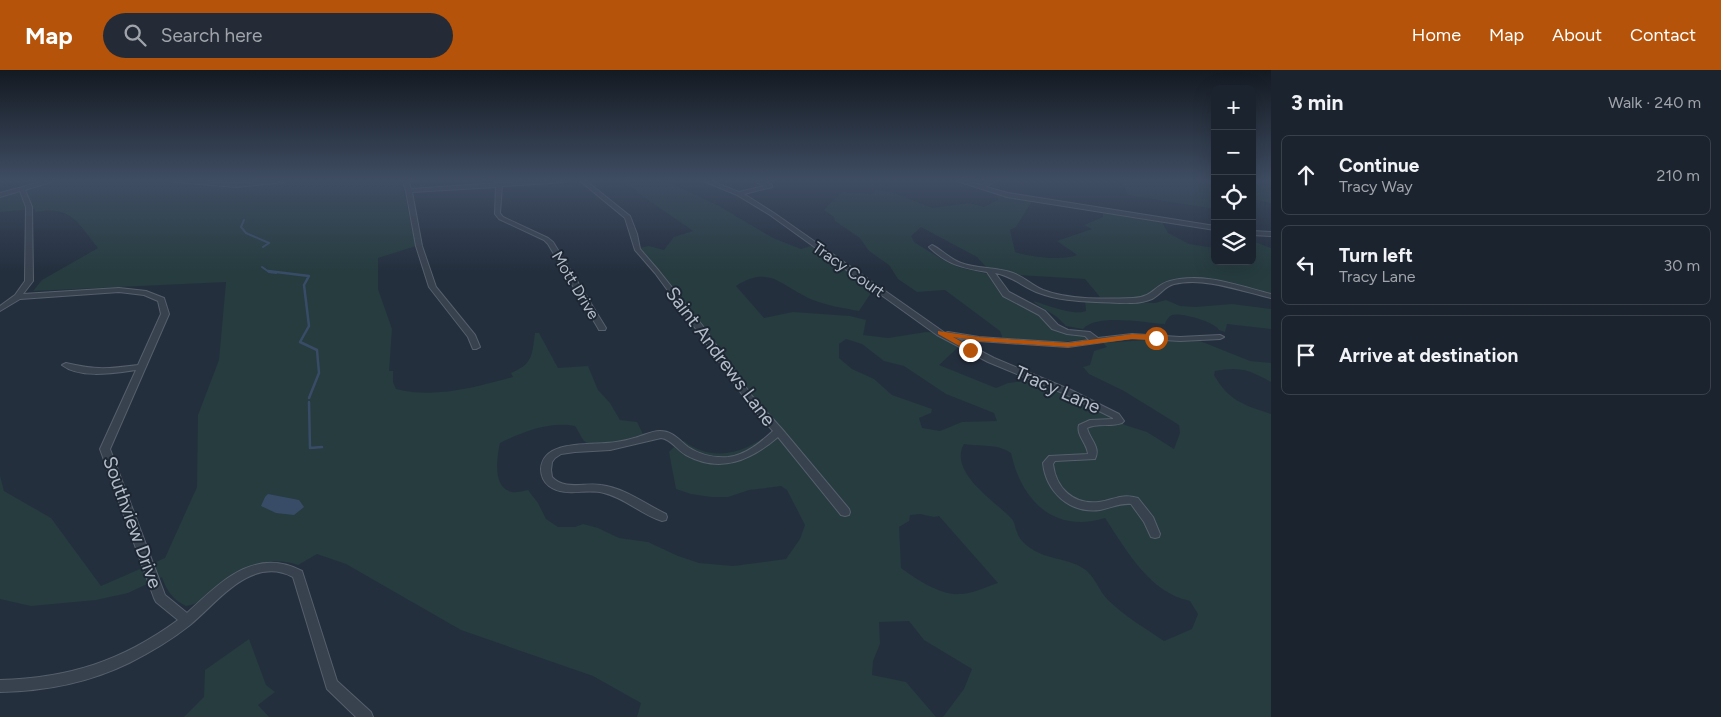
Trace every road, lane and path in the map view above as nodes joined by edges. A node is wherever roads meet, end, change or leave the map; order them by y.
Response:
1 (29, 210) edge
2 (412, 210) edge
3 (497, 210) edge
4 (620, 210) edge
5 (766, 210) edge
6 (1103, 210) edge
7 (1211, 227) edge
8 (1256, 233) edge
9 (1271, 234) edge
10 (932, 247) dead end
11 (990, 271) junction
12 (1271, 296) edge
13 (18, 297) junction
14 (0, 309) edge
15 (602, 328) dead end
16 (940, 333) junction
17 (1220, 337) dead end
18 (1096, 341) junction
19 (476, 347) dead end
20 (66, 365) dead end
21 (140, 367) junction
22 (779, 431) junction
23 (845, 512) dead end
24 (662, 517) dead end
25 (1155, 534) dead end
26 (187, 620) junction
27 (0, 686) edge
28 (366, 717) edge

1 - 13 street
2 - 19 street
3 - 15 street, Mott Drive
4 - 22 street, Saint Andrews Lane
5 - 16 street, Tracy Court
6 - 7 street
8 - 9 street
10 - 11 street
11 - 12 street
11 - 18 street
13 - 14 street
13 - 21 street, Southview Drive
16 - 18 street
16 - 25 street, Tracy Lane
17 - 18 street
20 - 21 street
21 - 26 street, Southview Drive
22 - 23 street, Saint Andrews Lane
22 - 24 street
26 - 27 street
26 - 28 street

